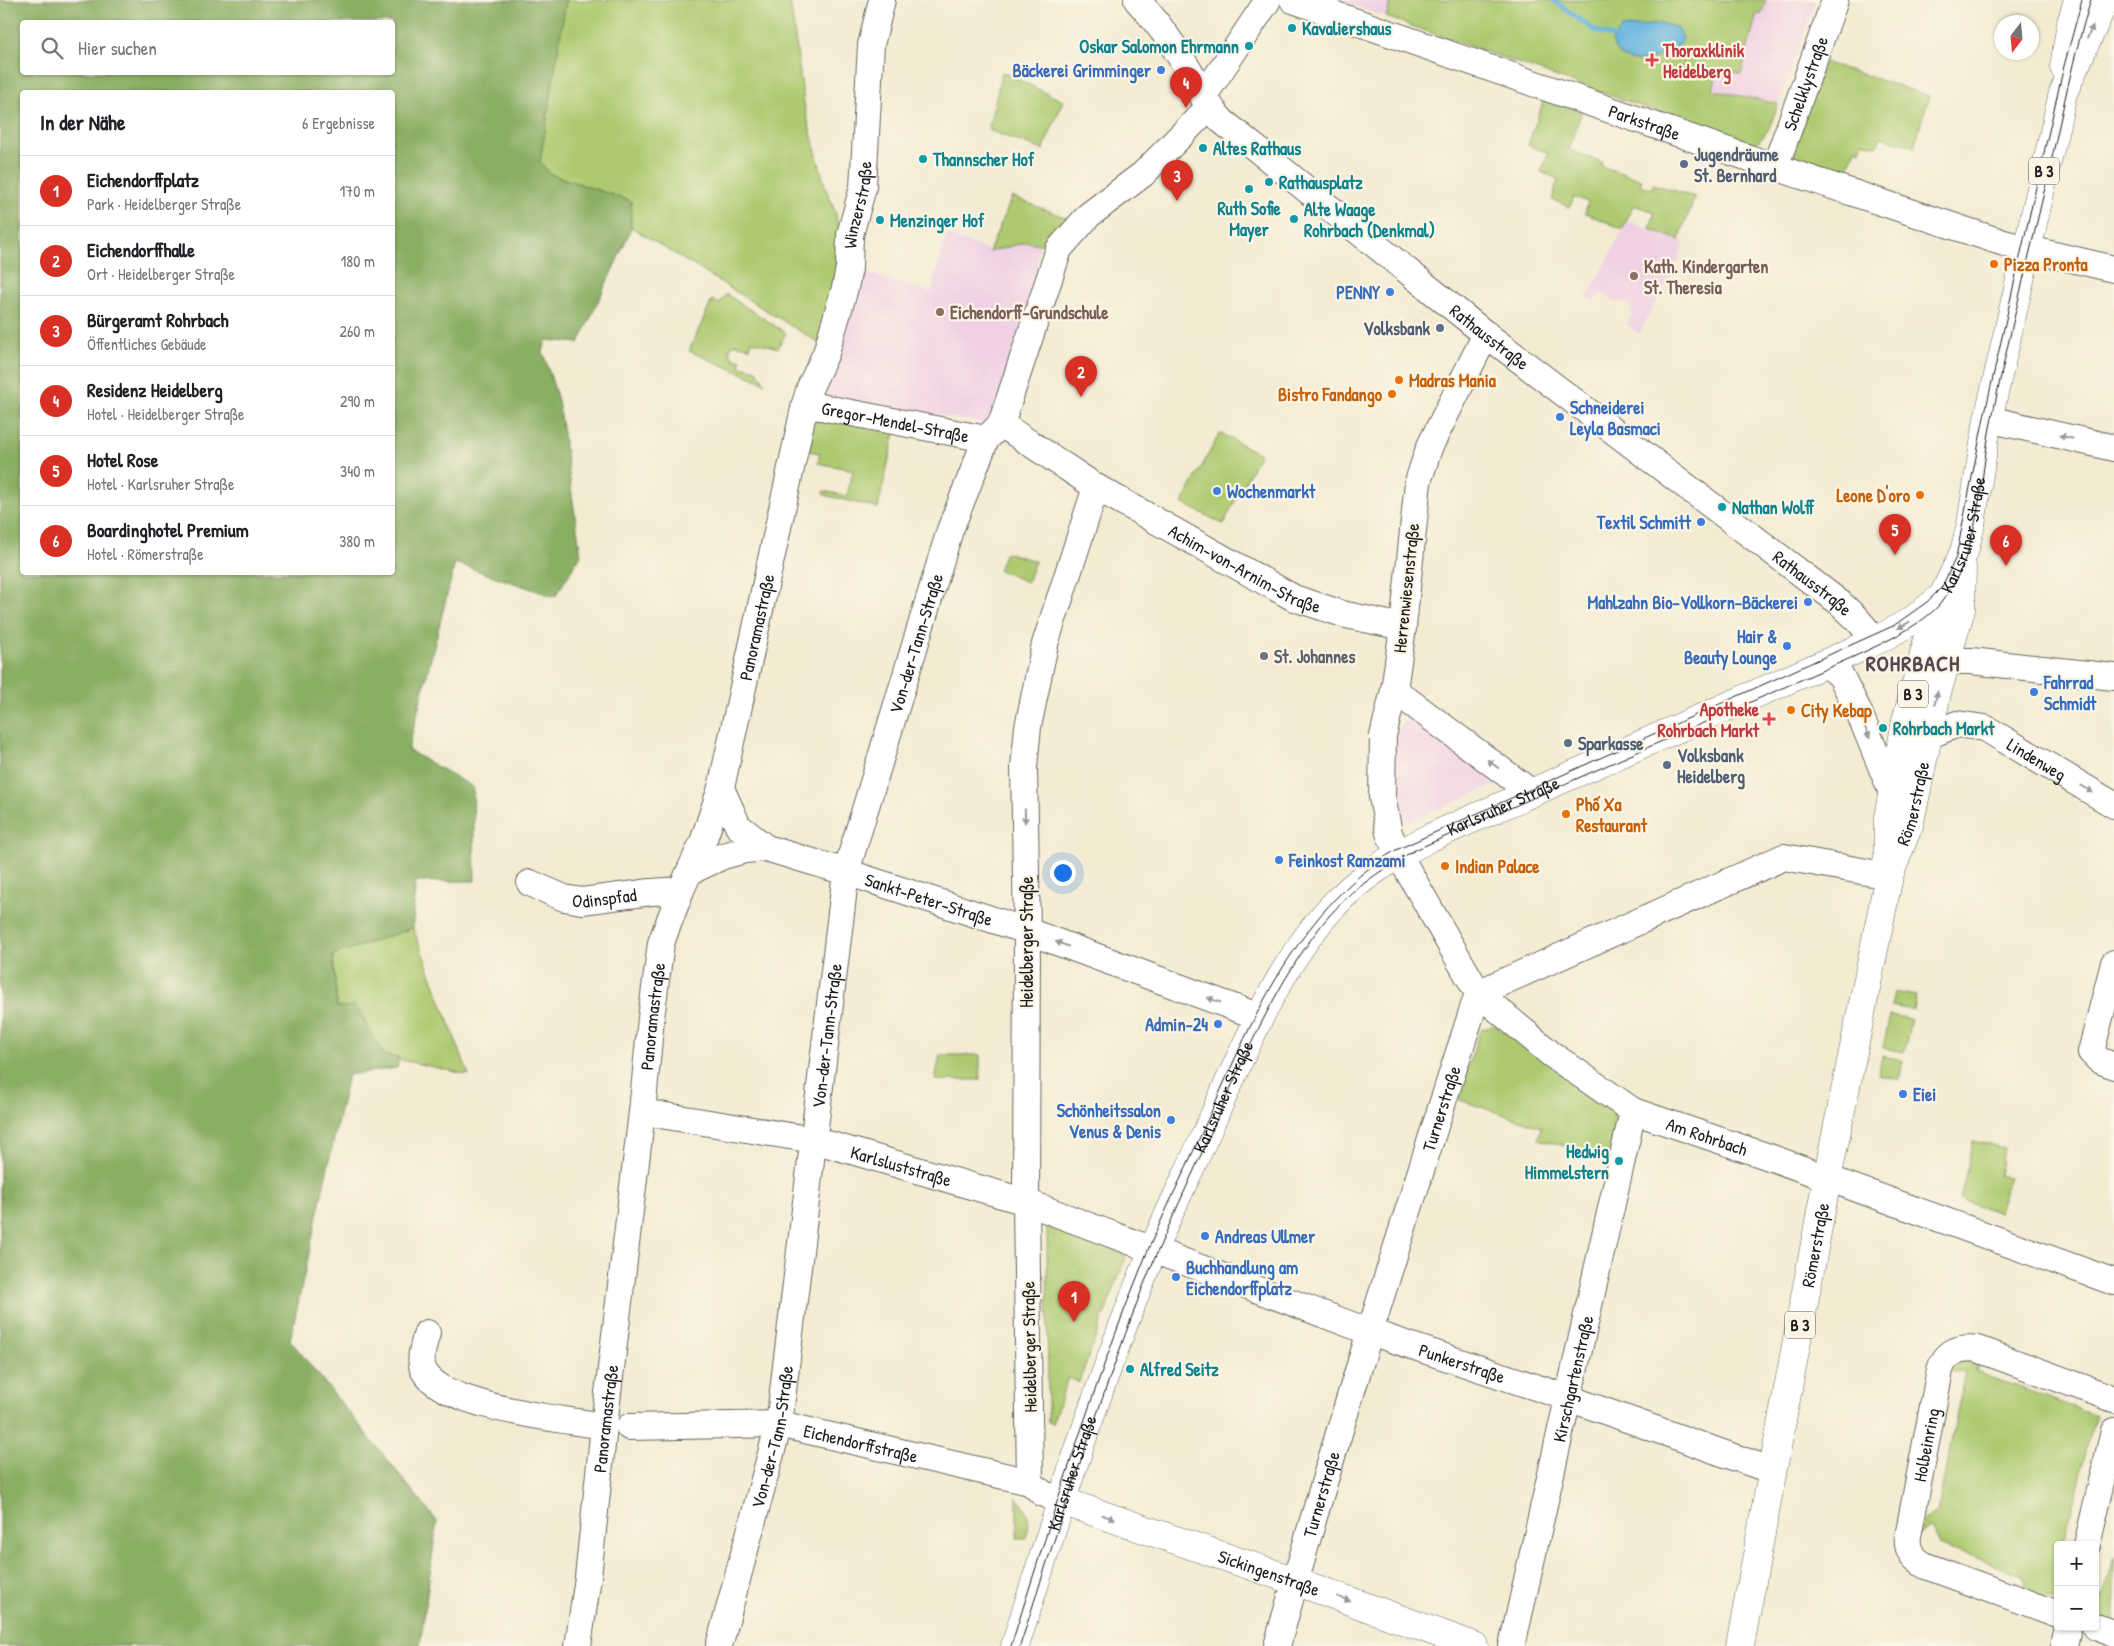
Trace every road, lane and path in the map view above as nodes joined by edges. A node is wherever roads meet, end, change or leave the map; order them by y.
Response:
1 (882, 0) edge
2 (1137, 0) edge
3 (1268, 0) edge
4 (1293, 0) edge
5 (1835, 0) edge
6 (2078, 0) edge
7 (2105, 0) edge
8 (2063, 93) junction
9 (1206, 102) junction
10 (1775, 167) junction
11 (2026, 249) junction
12 (2114, 269) edge
13 (1486, 334) junction
14 (805, 404) junction
15 (1988, 419) junction
16 (994, 432) junction
17 (2114, 448) edge
18 (1096, 487) junction
19 (1964, 552) junction
20 (1943, 596) junction
21 (1403, 627) junction
22 (1876, 641) junction
23 (1945, 661) junction
24 (1822, 666) junction
25 (2114, 677) edge
26 (1394, 690) junction
27 (1928, 736) junction
28 (721, 788) junction
29 (1892, 793) junction
30 (1532, 794) junction
31 (2114, 805) edge
32 (766, 848) junction
33 (1398, 854) junction
34 (846, 872) junction
35 (1889, 876) junction
36 (686, 880) junction
37 (530, 883) dead end
38 (1027, 931) junction
39 (2114, 963) edge
40 (1478, 993) junction
41 (1260, 1017) junction
42 (2114, 1066) edge
43 (1633, 1111) junction
44 (642, 1112) junction
45 (814, 1140) junction
46 (1827, 1178) junction
47 (1026, 1202) junction
48 (1153, 1250) junction
49 (2114, 1282) edge
50 (1370, 1332) junction
51 (427, 1333) dead end
52 (1568, 1398) junction
53 (2114, 1399) edge
54 (779, 1424) junction
55 (616, 1427) junction
56 (2114, 1431) edge
57 (1773, 1472) junction
58 (1030, 1482) junction
59 (1062, 1501) junction
60 (2088, 1541) edge
61 (1295, 1581) junction
62 (2054, 1613) edge
63 (2099, 1628) edge
64 (2067, 1631) edge
65 (2114, 1634) edge
66 (578, 1646) edge
67 (719, 1646) edge
68 (1016, 1646) edge
69 (1277, 1646) edge
70 (1474, 1646) edge
71 (1512, 1646) edge
72 (1740, 1646) edge
73 (2064, 1646) edge

1 - 14 street, Winzerstraße
2 - 9 street, Rathausstraße
3 - 9 street
4 - 10 street, Parkstraße
5 - 10 street, Schelklystraße
6 - 8 main road, Karlsruher Straße / B 3
8 -> 7 main road, Karlsruher Straße / B 3
8 - 11 main road, Karlsruher Straße / B 3
9 - 13 street, Rathausstraße
9 - 16 street
10 - 11 street, Parkstraße
11 - 12 street, Parkstraße
11 - 15 main road, Karlsruher Straße / B 3
13 - 21 street, Herrenwiesenstraße
13 - 22 street, Rathausstraße
14 - 16 street, Gregor-Mendel-Straße
14 - 28 street, Panoramastraße
17 -> 15 street
15 - 19 main road, Karlsruher Straße / B 3
16 - 18 street
16 - 34 street, Von-der-Tann-Straße
18 - 21 street, Achim-von-Arnim-Straße
18 -> 38 street, Heidelberger Straße
19 - 20 main road, Karlsruher Straße / B 3
19 - 23 main road, Römerstraße / B 3
20 -> 22 main road, Karlsruher Straße / B 3
20 - 29 main road, Römerstraße / B 3
21 - 26 street, Herrenwiesenstraße
22 - 24 main road, Karlsruher Straße / B 3
23 - 25 street
27 -> 23 main road, Römerstraße / B 3
24 -> 29 street
24 - 30 main road, Karlsruher Straße
30 -> 26 street
26 - 33 street, Herrenwiesenstraße
27 -> 31 street, Lindenweg
27 - 35 main road, Römerstraße / B 3
28 - 32 street, Sankt-Peter-Straße
28 - 36 street, Panoramastraße
29 - 35 main road, Römerstraße / B 3
30 - 33 main road, Karlsruher Straße
32 - 34 street, Sankt-Peter-Straße
32 - 36 street, Sankt-Peter-Straße
33 - 40 street, Am Rohrbach
33 - 41 main road, Karlsruher Straße
34 - 38 street, Sankt-Peter-Straße
34 - 45 street, Von-der-Tann-Straße
35 - 40 street
35 - 46 main road, Römerstraße / B 3
36 - 37 street, Odinspfad
36 - 44 street, Panoramastraße
41 -> 38 street, Sankt-Peter-Straße
38 - 47 street, Heidelberger Straße
39 - 42 street
40 - 43 street, Am Rohrbach
40 - 50 street, Turnerstraße
41 - 48 main road, Karlsruher Straße
43 - 46 street, Am Rohrbach
43 - 52 street, Kirschgartenstraße
44 - 45 street, Karlsluststraße
44 - 55 street, Panoramastraße
45 - 47 street, Karlsluststraße
45 - 54 street, Von-der-Tann-Straße
46 - 49 street, Am Rohrbach
46 - 57 main road, Römerstraße / B 3
47 - 48 street, Karlsluststraße
47 - 58 street, Heidelberger Straße
48 - 50 street, Punkerstraße
48 - 59 main road, Karlsruher Straße
50 - 52 street, Punkerstraße
50 - 61 street, Turnerstraße
51 - 55 street, Eichendorffstraße
52 - 57 street, Punkerstraße
52 - 71 street, Kirschgartenstraße
53 - 62 street, Holbeinring
54 - 55 street, Eichendorffstraße
54 - 58 street, Eichendorffstraße
54 - 67 street, Von-der-Tann-Straße
55 - 66 street, Panoramastraße
56 - 60 street
57 - 72 main road, Römerstraße / B 3
58 - 59 street
59 -> 61 main road, Sickingenstraße
59 - 68 main road, Karlsruher Straße
61 - 69 street, Turnerstraße
61 -> 70 main road, Sickingenstraße
63 - 65 street
64 - 73 street

